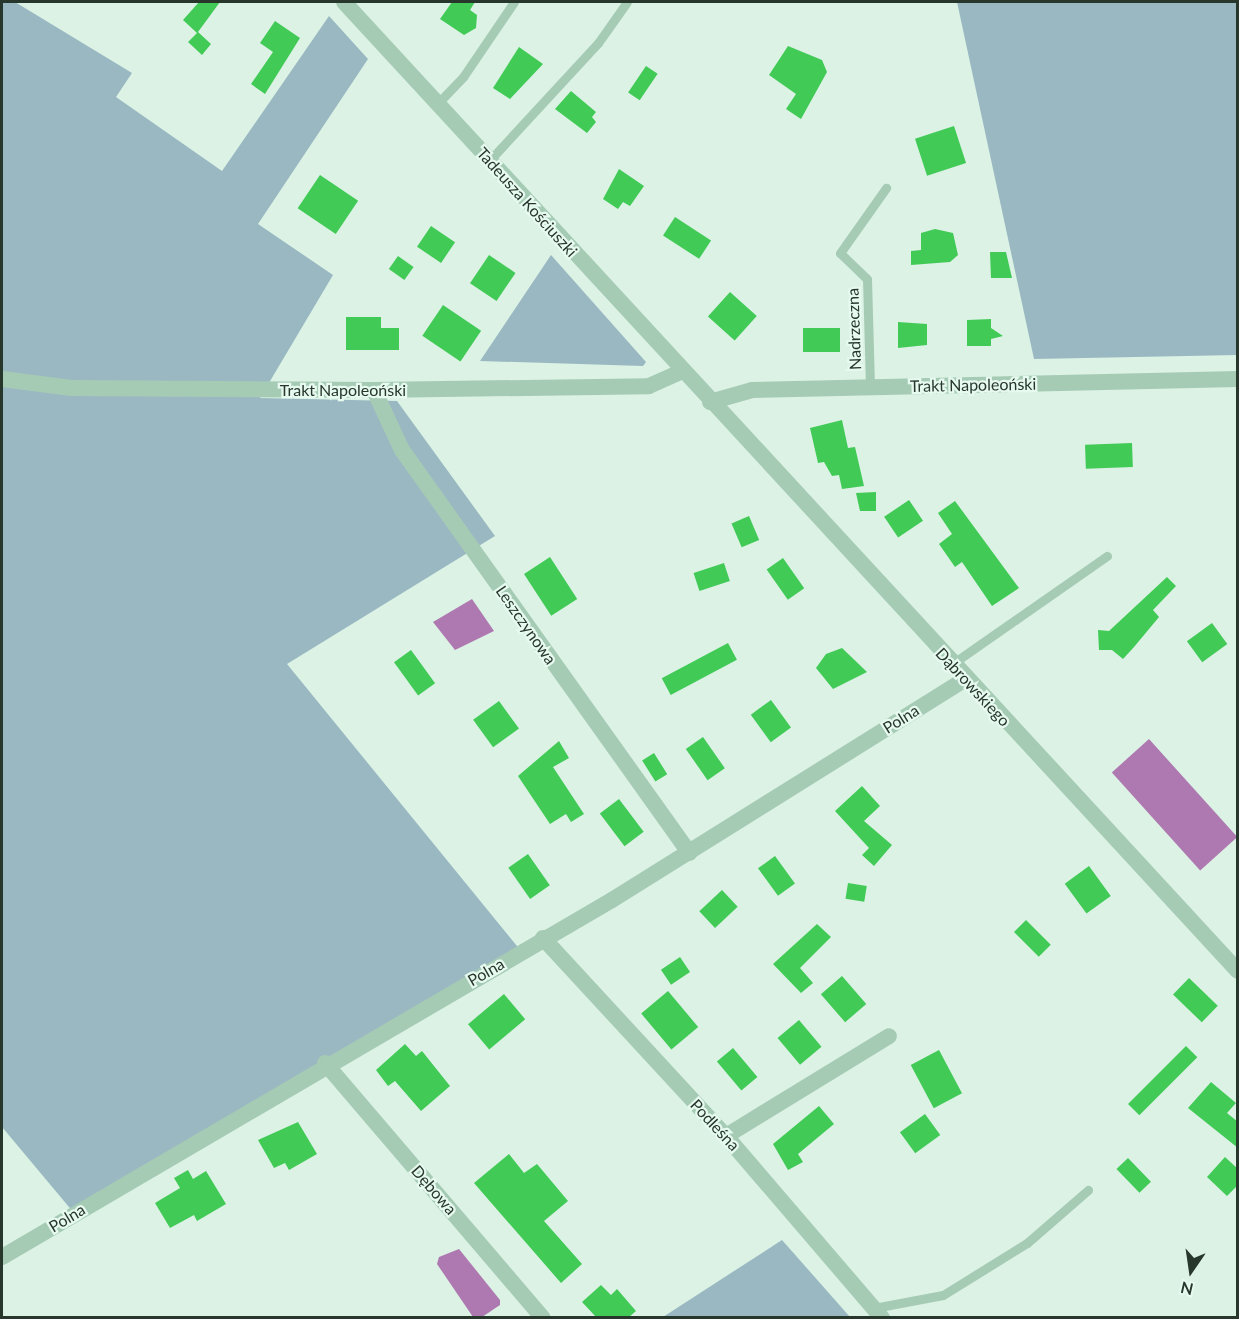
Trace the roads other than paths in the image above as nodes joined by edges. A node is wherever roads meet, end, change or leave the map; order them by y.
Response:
1 (344, 2) edge
2 (514, 2) edge
3 (627, 2) edge
4 (437, 104) junction
5 (489, 161) junction
6 (886, 189) dead end
7 (681, 372) junction
8 (2, 379) edge
9 (1238, 379) edge
10 (870, 386) junction
11 (375, 390) junction
12 (710, 402) junction
13 (1107, 556) dead end
14 (952, 664) junction
15 (965, 679) junction
16 (688, 853) junction
17 (543, 938) junction
18 (1238, 971) edge
19 (889, 1036) dead end
20 (325, 1063) junction
21 (726, 1136) junction
22 (1088, 1190) dead end
23 (2, 1257) edge
24 (878, 1313) edge
25 (543, 1317) edge

1 - 4 street, Tadeusza Kościuszki
2 - 4 lane
3 - 5 lane
4 - 5 street, Tadeusza Kościuszki
5 - 7 street, Tadeusza Kościuszki
6 - 10 lane, Nadrzeczna
7 - 11 street, Trakt Napoleoński
7 - 12 street, Tadeusza Kościuszki
8 - 11 street, Trakt Napoleoński
9 - 10 street, Trakt Napoleoński
10 - 12 street, Trakt Napoleoński
11 - 16 street, Leszczynowa
12 - 14 street, Dąbrowskiego
13 - 14 lane
14 - 15 street, Dąbrowskiego
15 - 16 street, Polna
15 - 18 street, Dąbrowskiego
16 - 17 street, Polna
17 - 20 street, Polna
17 - 21 street, Podleśna
19 - 21 street
20 - 23 street, Polna
20 - 25 street, Dębowa
21 - 24 street, Podleśna
22 - 24 lane

